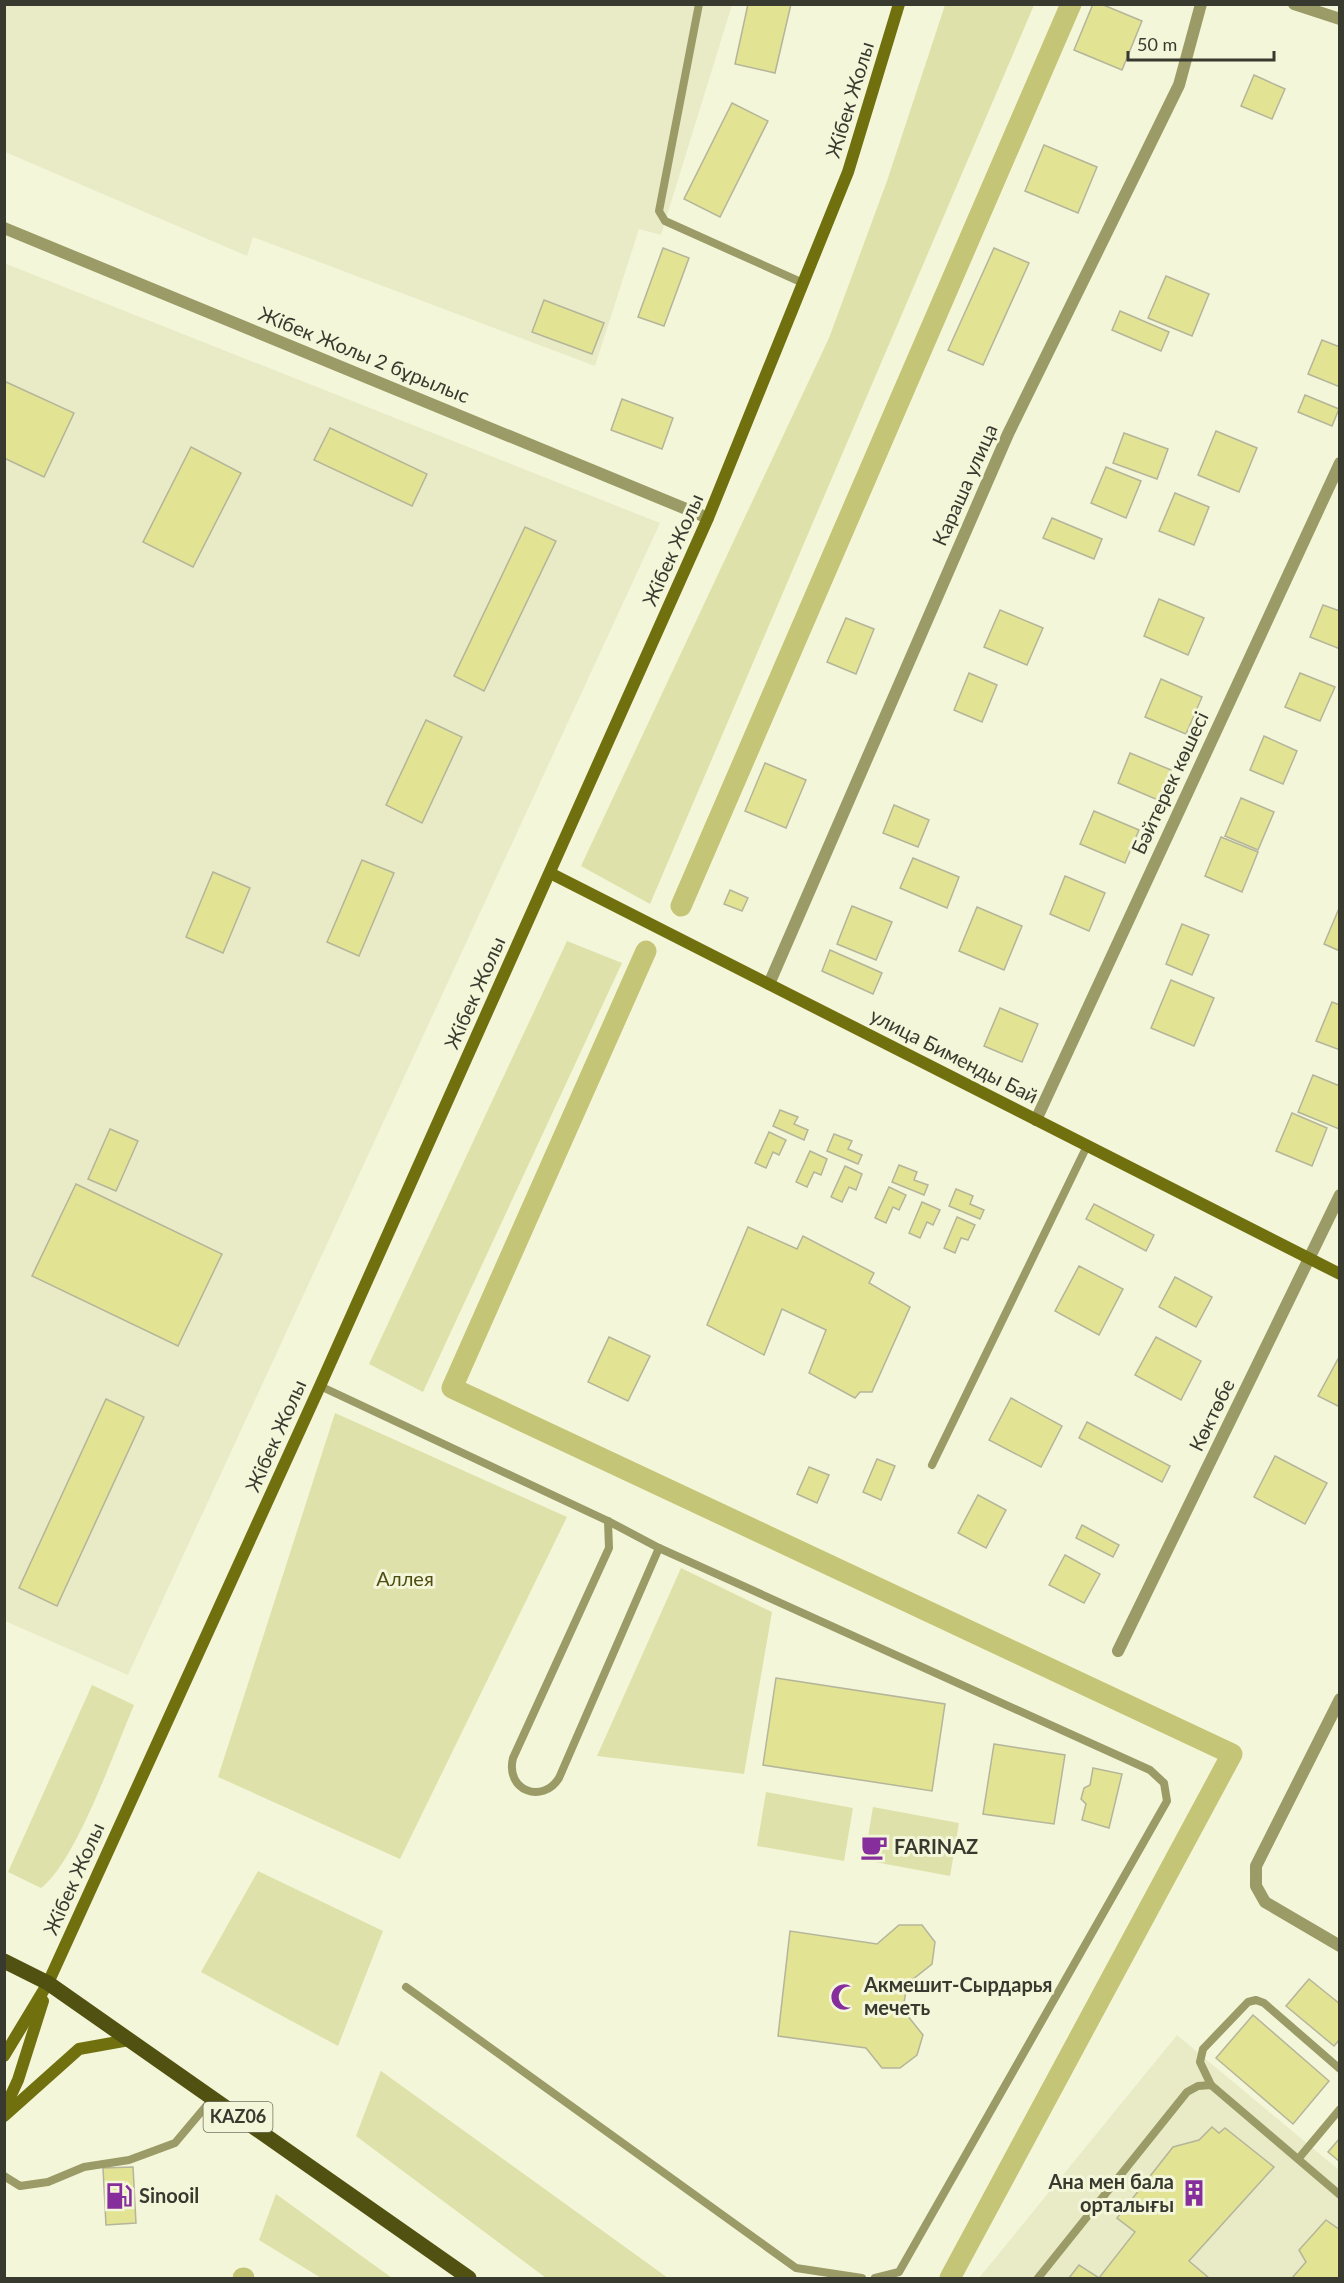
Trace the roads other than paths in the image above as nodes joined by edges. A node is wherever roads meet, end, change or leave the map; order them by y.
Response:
1 (699, 4) edge
2 (899, 4) edge
3 (1201, 4) edge
4 (1294, 4) edge
5 (1340, 19) edge
6 (4, 228) edge
7 (803, 284) junction
8 (1340, 463) edge
9 (708, 518) junction
10 (550, 873) junction
11 (769, 984) junction
12 (1036, 1120) junction
13 (1087, 1146) junction
14 (1340, 1195) edge
15 (1310, 1258) junction
16 (1340, 1274) edge
17 (320, 1386) junction
18 (932, 1465) dead end
19 (608, 1521) junction
20 (659, 1548) junction
21 (1118, 1652) dead end
22 (1340, 1699) edge
23 (1340, 1946) edge
24 (4, 1961) edge
25 (48, 1983) junction
26 (406, 1987) dead end
27 (129, 2040) junction
28 (4, 2056) edge
29 (1340, 2069) edge
30 (1210, 2085) junction
31 (212, 2099) junction
32 (1340, 2109) edge
33 (4, 2110) edge
34 (4, 2116) edge
35 (1299, 2158) junction
36 (4, 2175) edge
37 (1340, 2195) edge
38 (469, 2278) edge
39 (862, 2278) edge
40 (875, 2278) edge
41 (1038, 2278) edge

1 - 7 lane
2 - 7 main road, Жібек Жолы
3 - 11 street, Караша улица
4 - 5 street
6 - 9 street, Жібек Жолы 2 бұрылыс
7 - 9 main road, Жібек Жолы
8 - 12 street, Бәйтерек көшесі
9 - 10 main road, Жібек Жолы
10 - 11 main road, улица Бименды Бай
10 - 17 main road, Жібек Жолы
11 - 12 main road, улица Бименды Бай
12 - 13 main road, улица Бименды Бай
13 - 15 main road, улица Бименды Бай
13 - 18 lane
14 - 15 street, Көктөбе
15 - 16 main road, улица Бименды Бай
15 - 21 street, Көктөбе
17 - 19 lane
17 - 25 main road, Жібек Жолы
19 - 20 lane
19 - 20 lane
20 - 40 lane
22 - 23 street
24 - 25 main road, KAZ06
25 - 27 main road, KAZ06
25 - 28 main road
25 - 33 main road
26 - 39 lane
27 - 31 main road, KAZ06
27 - 34 main road
29 - 30 lane
30 - 35 lane
30 - 41 lane
31 - 36 lane
31 - 38 main road, KAZ06
32 - 35 lane
35 - 37 lane

